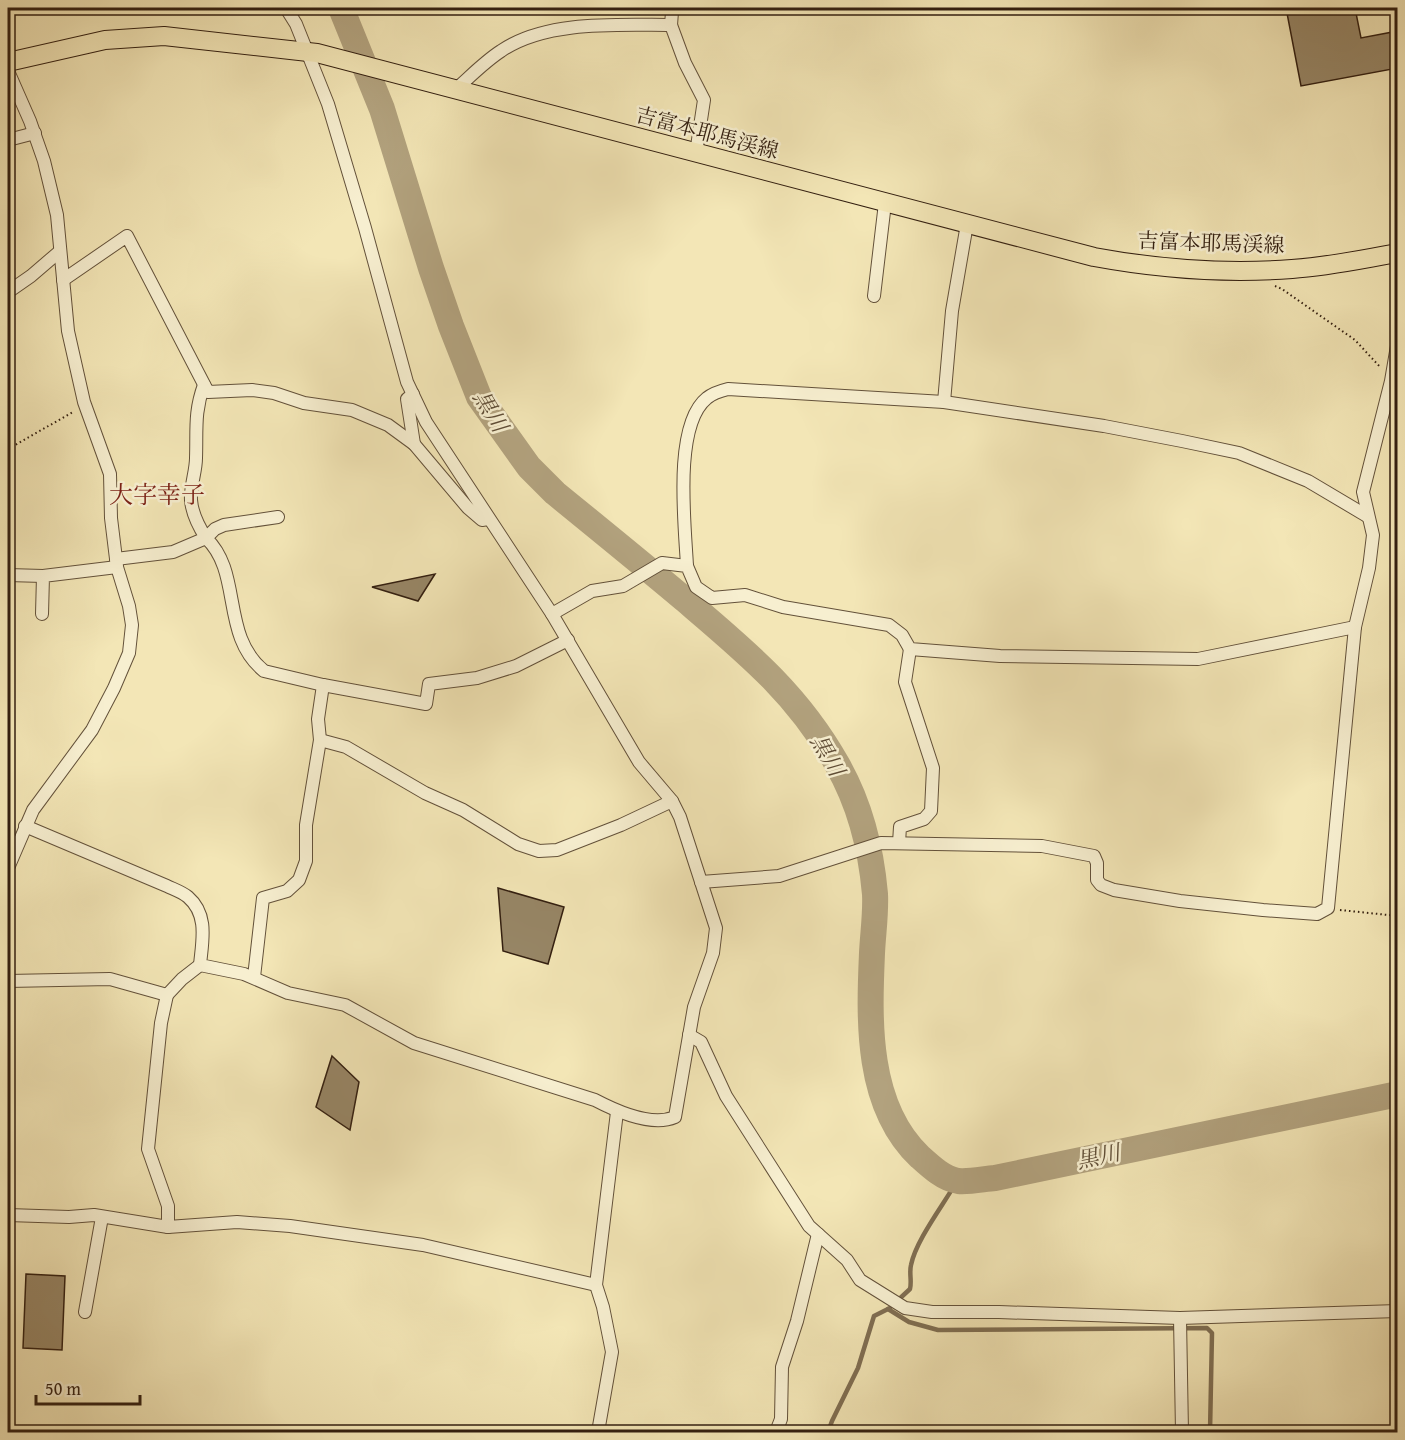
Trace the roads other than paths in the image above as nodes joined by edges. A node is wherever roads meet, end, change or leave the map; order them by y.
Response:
1 (286, 8) edge
2 (670, 8) edge
3 (671, 25) junction
4 (312, 53) junction
5 (8, 62) edge
6 (8, 71) edge
7 (455, 90) junction
8 (35, 133) junction
9 (8, 140) edge
10 (696, 153) junction
11 (885, 202) junction
12 (967, 224) junction
13 (59, 252) junction
14 (1398, 253) edge
15 (63, 280) junction
16 (8, 292) edge
17 (874, 296) dead end
18 (1398, 340) edge
19 (204, 385) junction
20 (413, 394) junction
21 (944, 402) junction
22 (414, 444) junction
23 (1368, 516) junction
24 (278, 517) dead end
25 (488, 519) junction
26 (206, 538) junction
27 (117, 563) junction
28 (687, 566) junction
29 (8, 575) edge
30 (43, 576) junction
31 (42, 614) dead end
32 (552, 614) junction
33 (1355, 627) junction
34 (568, 640) junction
35 (910, 649) junction
36 (323, 685) junction
37 (320, 740) junction
38 (672, 801) junction
39 (25, 826) junction
40 (899, 843) junction
41 (8, 868) edge
42 (701, 882) junction
43 (200, 965) junction
44 (254, 977) junction
45 (8, 981) edge
46 (167, 995) junction
47 (689, 1035) junction
48 (617, 1112) junction
49 (8, 1215) edge
50 (102, 1216) junction
51 (168, 1227) junction
52 (818, 1234) junction
53 (596, 1286) junction
54 (1398, 1311) edge
55 (85, 1312) dead end
56 (1180, 1318) junction
57 (598, 1432) edge
58 (776, 1432) edge
59 (1182, 1432) edge

1 - 4 street
2 - 3 street
3 - 7 street
3 - 10 street
4 - 5 main road, 吉富本耶馬渓線
4 - 7 main road, 吉富本耶馬渓線
4 - 20 street
6 - 8 street
7 - 10 main road, 吉富本耶馬渓線
8 - 9 street
8 - 13 street
10 - 11 main road, 吉富本耶馬渓線
11 - 12 main road, 吉富本耶馬渓線
11 - 17 street
12 - 14 main road, 吉富本耶馬渓線
12 - 21 street
13 - 15 street
13 - 16 street
15 - 19 street
15 - 27 street
18 - 23 street
19 - 22 street
19 - 26 street
20 - 22 street
20 - 25 street
21 - 23 street
21 - 28 street
22 - 25 street
23 - 33 street
24 - 26 street
25 - 32 street
26 - 27 street
26 - 36 street
27 - 30 street
27 - 39 street
28 - 32 street
28 - 35 street
29 - 30 street
30 - 31 street
32 - 34 street
33 - 35 street
33 - 40 street
34 - 36 street
34 - 38 street
35 - 40 street
36 - 37 street
37 - 38 street
37 - 44 street
38 - 42 street
39 - 41 street
39 - 43 street
40 - 42 street
42 - 47 street
43 - 44 street
43 - 46 street
44 - 48 street
45 - 46 street
46 - 51 street
47 - 48 street
47 - 52 street
48 - 53 street
49 - 50 street
50 - 51 street
50 - 55 street
51 - 53 street
52 - 56 street
52 - 58 street
53 - 57 street
54 - 56 street
56 - 59 street

